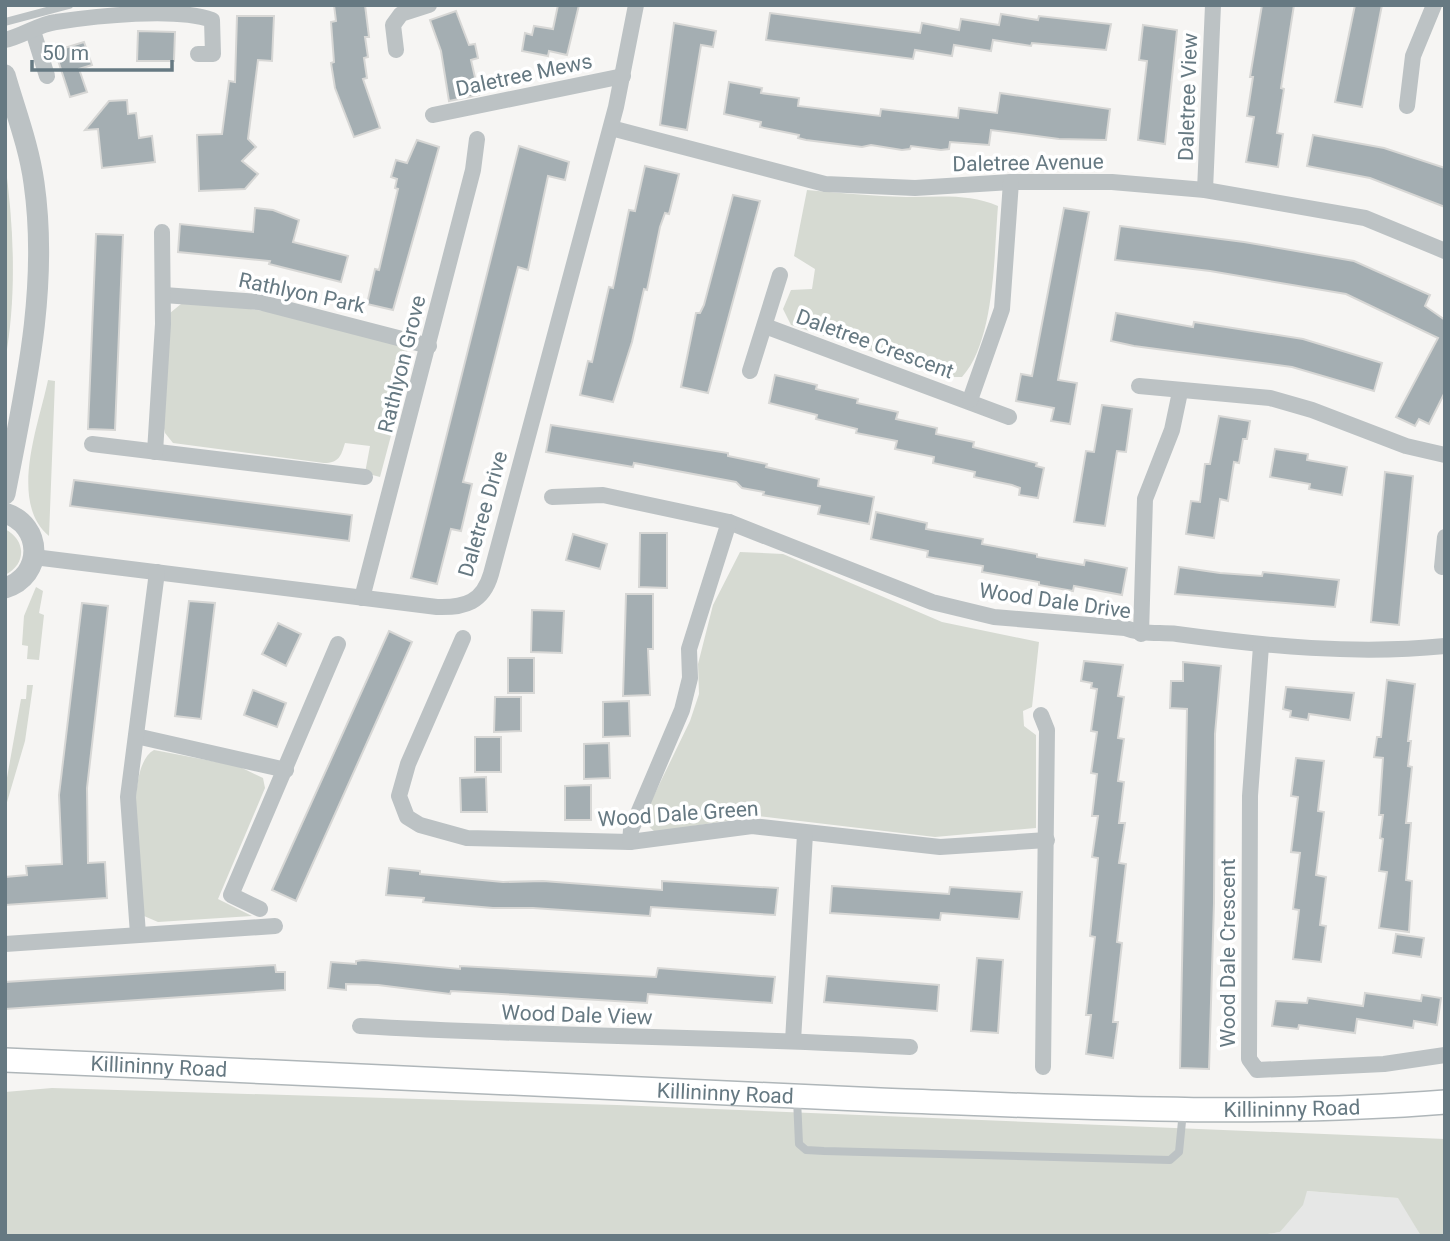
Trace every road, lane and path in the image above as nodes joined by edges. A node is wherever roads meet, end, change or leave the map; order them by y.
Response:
1 (69, 5) edge
2 (429, 5) edge
3 (636, 5) edge
4 (1213, 5) edge
5 (1434, 5) edge
6 (5, 22) edge
7 (33, 31) junction
8 (5, 40) edge
9 (396, 50) dead end
10 (198, 54) dead end
11 (5, 75) edge
12 (47, 76) dead end
13 (623, 76) junction
14 (1407, 106) dead end
15 (433, 115) dead end
16 (611, 128) junction
17 (477, 139) dead end
18 (1011, 182) junction
19 (1205, 190) junction
20 (162, 232) dead end
21 (1445, 251) edge
22 (780, 275) dead end
23 (164, 295) junction
24 (765, 326) junction
25 (429, 345) junction
26 (750, 371) dead end
27 (1139, 386) dead end
28 (1180, 392) junction
29 (970, 400) junction
30 (1009, 417) dead end
31 (92, 444) dead end
32 (155, 452) junction
33 (1445, 455) edge
34 (365, 477) dead end
35 (5, 494) edge
36 (552, 497) dead end
37 (5, 513) edge
38 (729, 522) junction
39 (1445, 537) edge
40 (34, 557) junction
41 (1442, 567) dead end
42 (157, 572) junction
43 (5, 588) edge
44 (362, 597) junction
45 (1141, 635) junction
46 (463, 638) dead end
47 (338, 644) dead end
48 (1261, 646) junction
49 (1445, 646) edge
50 (1041, 715) dead end
51 (136, 736) junction
52 (286, 770) junction
53 (805, 834) junction
54 (1047, 839) junction
55 (630, 842) junction
56 (260, 909) dead end
57 (275, 926) dead end
58 (138, 934) junction
59 (5, 944) edge
60 (360, 1027) dead end
61 (793, 1041) junction
62 (910, 1047) dead end
63 (5, 1050) edge
64 (1445, 1055) edge
65 (5, 1060) edge
66 (40, 1061) junction
67 (1043, 1067) dead end
68 (5, 1072) edge
69 (797, 1096) junction
70 (1445, 1102) edge
71 (1183, 1111) junction

1 - 6 lane
2 - 9 street
3 - 13 street, Daletree Drive
4 - 19 street, Daletree View
5 - 14 street
7 - 8 street
7 - 10 street
7 - 12 street
11 - 35 street
13 - 15 street, Daletree Mews
13 - 16 street, Daletree Drive
16 - 18 street, Daletree Avenue
16 - 44 street, Daletree Drive
17 - 25 street, Rathlyon Grove
18 - 19 street, Daletree Avenue
18 - 29 street, Daletree Crescent
19 - 21 street, Daletree Avenue
20 - 23 street
22 - 24 street, Daletree Crescent
23 - 25 street, Rathlyon Park
23 - 32 street
24 - 26 street, Daletree Crescent
24 - 29 street, Daletree Crescent
25 - 44 street, Rathlyon Grove
27 - 28 street
28 - 33 street
28 - 45 street
29 - 30 street, Daletree Crescent
31 - 32 street
32 - 34 street
36 - 38 street, Wood Dale Drive
37 - 40 street
38 - 45 street, Wood Dale Drive
38 - 55 street
39 - 41 street
40 - 42 street, Daletree Drive
40 - 43 street
42 - 44 street, Daletree Drive
42 - 51 street
45 - 48 street, Wood Dale Drive
46 - 55 street, Wood Dale Green
47 - 52 street
48 - 49 street, Wood Dale Drive
48 - 64 street, Wood Dale Crescent
50 - 54 street
51 - 52 street
51 - 58 street
52 - 56 street
53 - 54 street, Wood Dale Green
53 - 55 street, Wood Dale Green
53 - 61 street
54 - 67 street
57 - 58 street
58 - 59 street
60 - 61 street, Wood Dale View
61 - 62 street, Wood Dale View
63 - 66 main road
65 - 66 main road, Killininny Road
66 - 68 main road
66 - 69 main road, Killininny Road
69 - 71 main road, Killininny Road
69 - 71 lane
70 - 71 main road, Killininny Road

